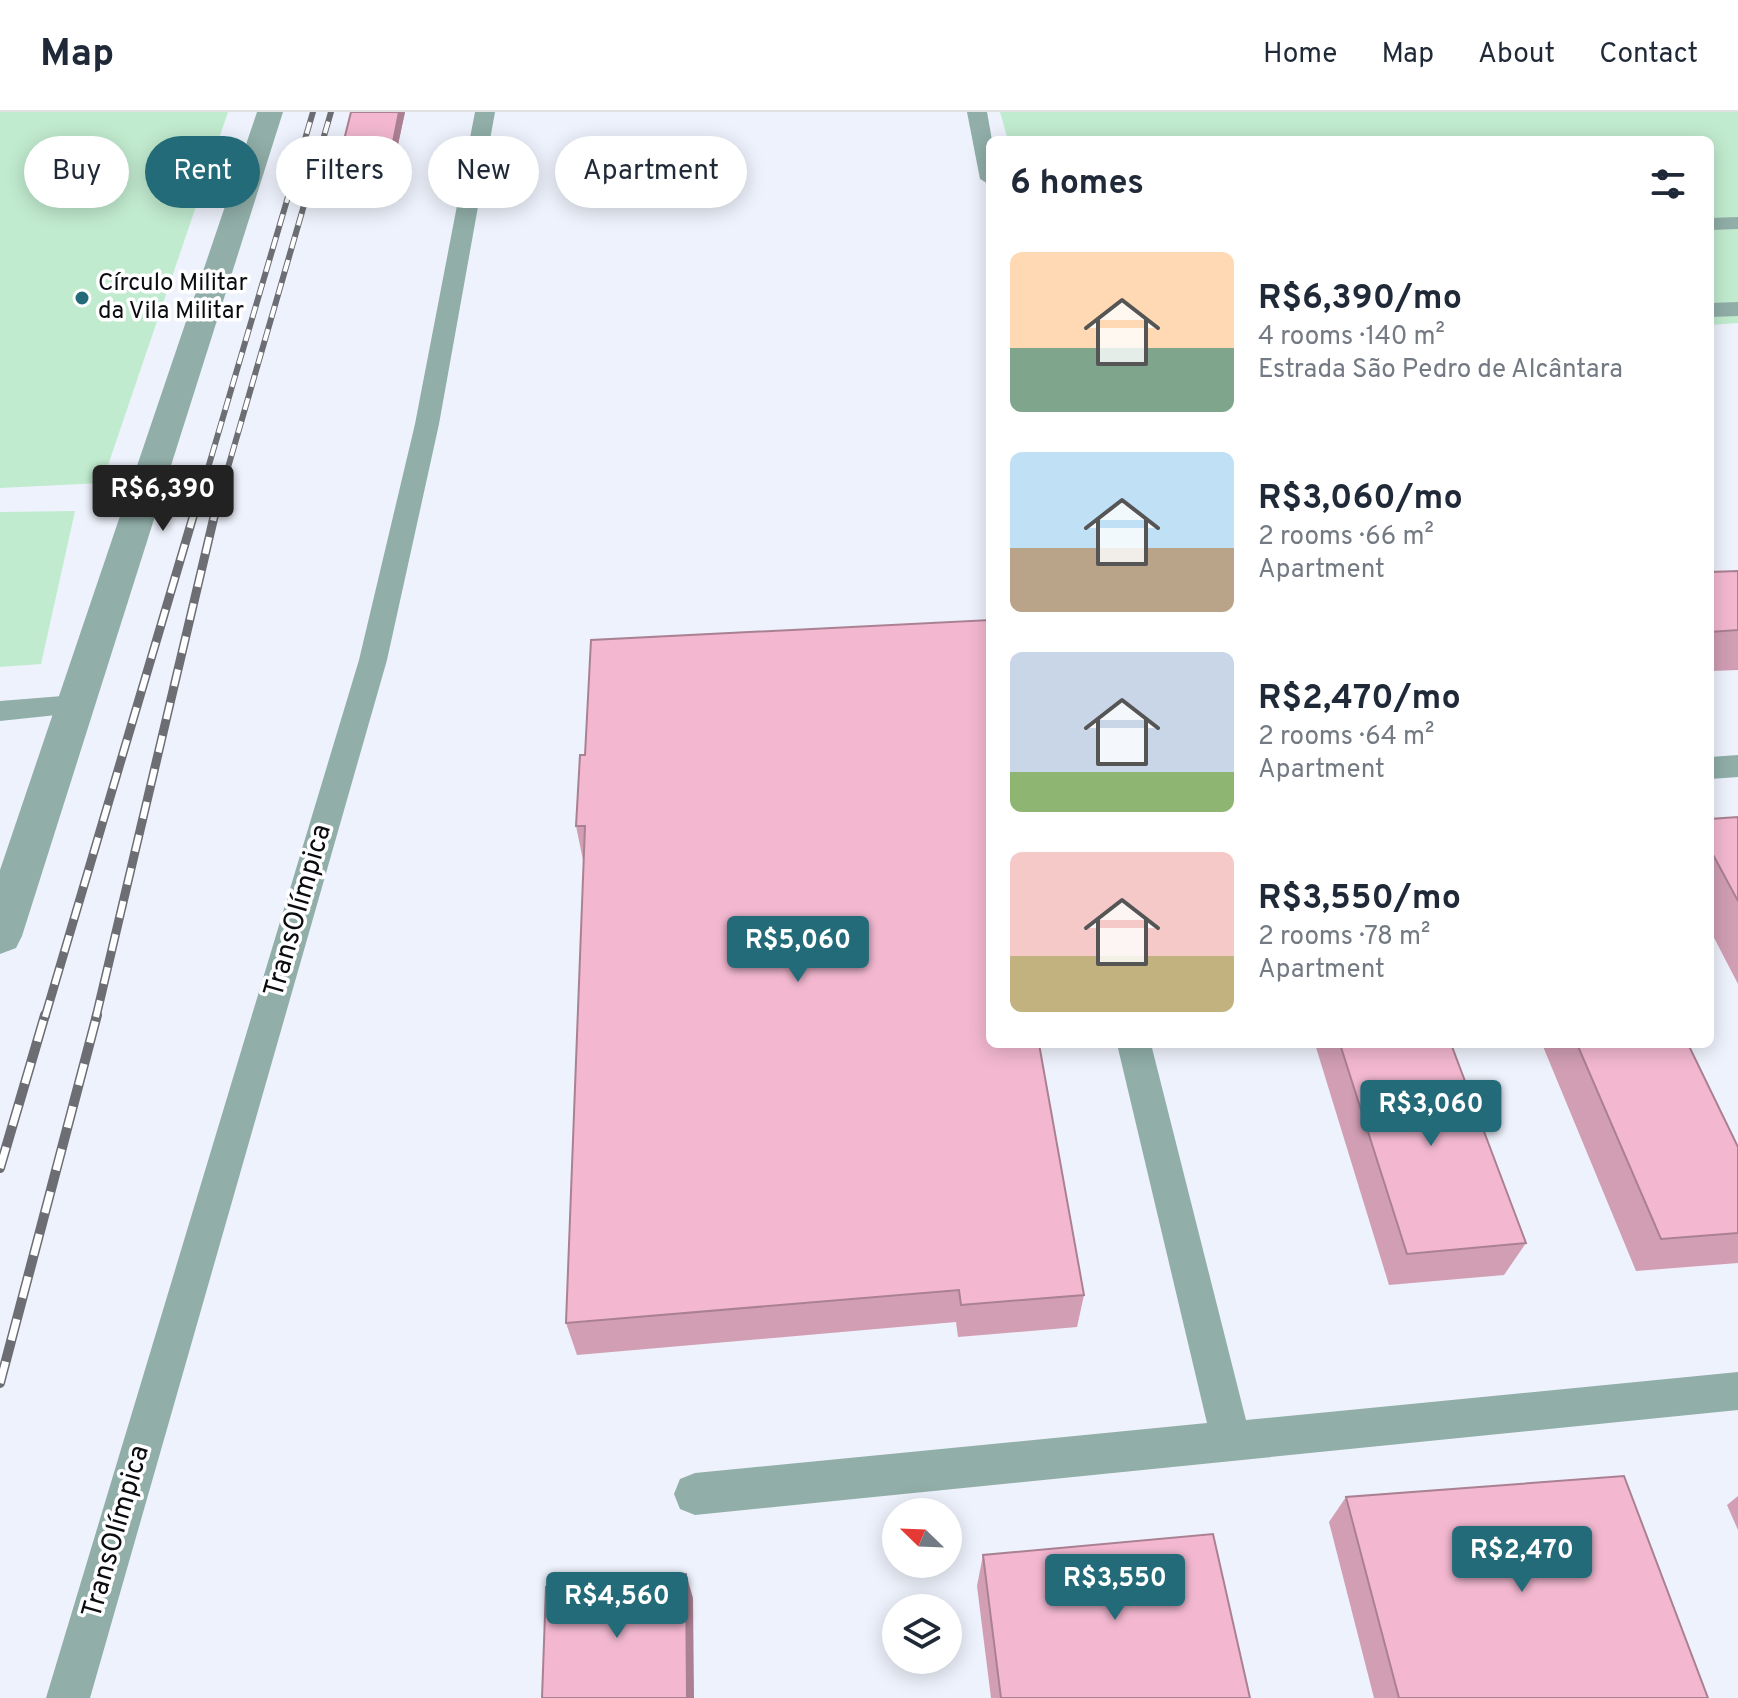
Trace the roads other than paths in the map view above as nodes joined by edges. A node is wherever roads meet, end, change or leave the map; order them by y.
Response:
1 (270, 112) edge
2 (485, 112) edge
3 (977, 112) edge
4 (986, 158) edge
5 (1738, 223) edge
6 (1714, 224) edge
7 (1738, 309) edge
8 (1714, 310) edge
9 (75, 705) junction
10 (0, 711) edge
11 (1738, 766) edge
12 (1714, 768) edge
13 (0, 936) edge
14 (1135, 1048) edge
15 (1738, 1391) edge
16 (1231, 1441) junction
17 (695, 1494) dead end
18 (68, 1698) edge

1 - 9 street
2 - 18 lane, TransOlímpica
3 - 4 lane
5 - 6 lane
7 - 8 lane
9 - 10 lane
9 - 13 street
11 - 12 lane
14 - 16 lane
15 - 16 lane
16 - 17 lane

